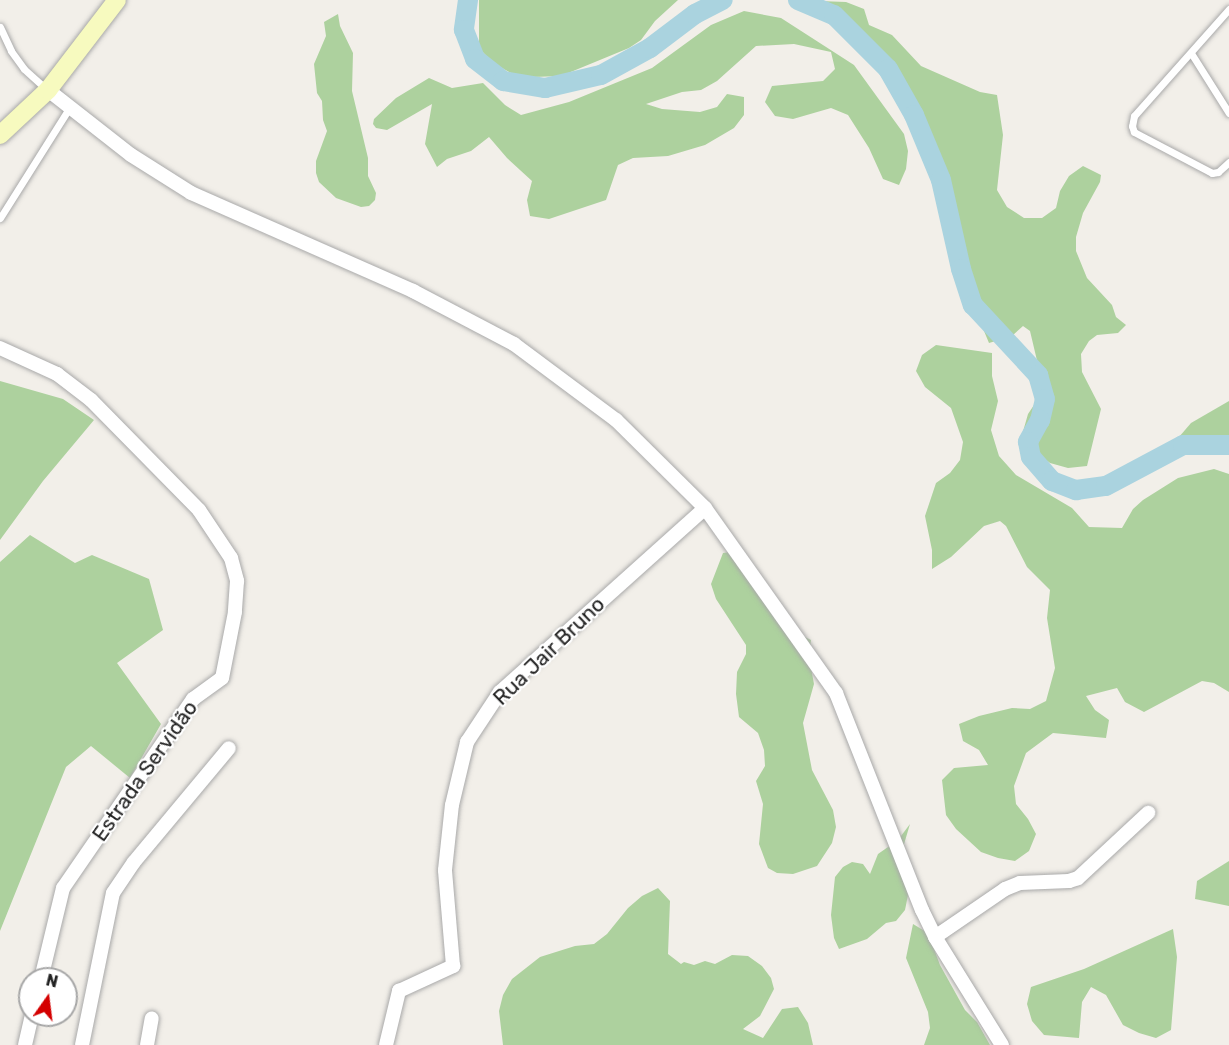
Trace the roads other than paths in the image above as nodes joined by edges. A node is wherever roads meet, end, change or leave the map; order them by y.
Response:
1 (117, 0) edge
2 (1229, 9) edge
3 (0, 27) edge
4 (1191, 53) junction
5 (48, 90) junction
6 (70, 107) junction
7 (1229, 113) edge
8 (4, 124) edge
9 (1229, 162) edge
10 (0, 218) edge
11 (0, 348) edge
12 (705, 508) junction
13 (229, 748) dead end
14 (1148, 813) dead end
15 (935, 937) junction
16 (43, 967) edge
17 (152, 1018) dead end
18 (29, 1027) edge
19 (25, 1045) edge
20 (82, 1045) edge
21 (147, 1045) edge
22 (386, 1045) edge
23 (1002, 1045) edge

1 - 5 main road
2 - 4 lane
3 - 5 lane
4 - 7 lane
4 - 9 lane
5 - 6 street
5 - 8 main road
6 - 10 lane
6 - 12 street
11 - 16 street, Estrada Servidão
12 - 15 street
12 - 22 street, Rua Jair Bruno
13 - 20 street
14 - 15 street
15 - 23 street
17 - 21 street
18 - 19 street

